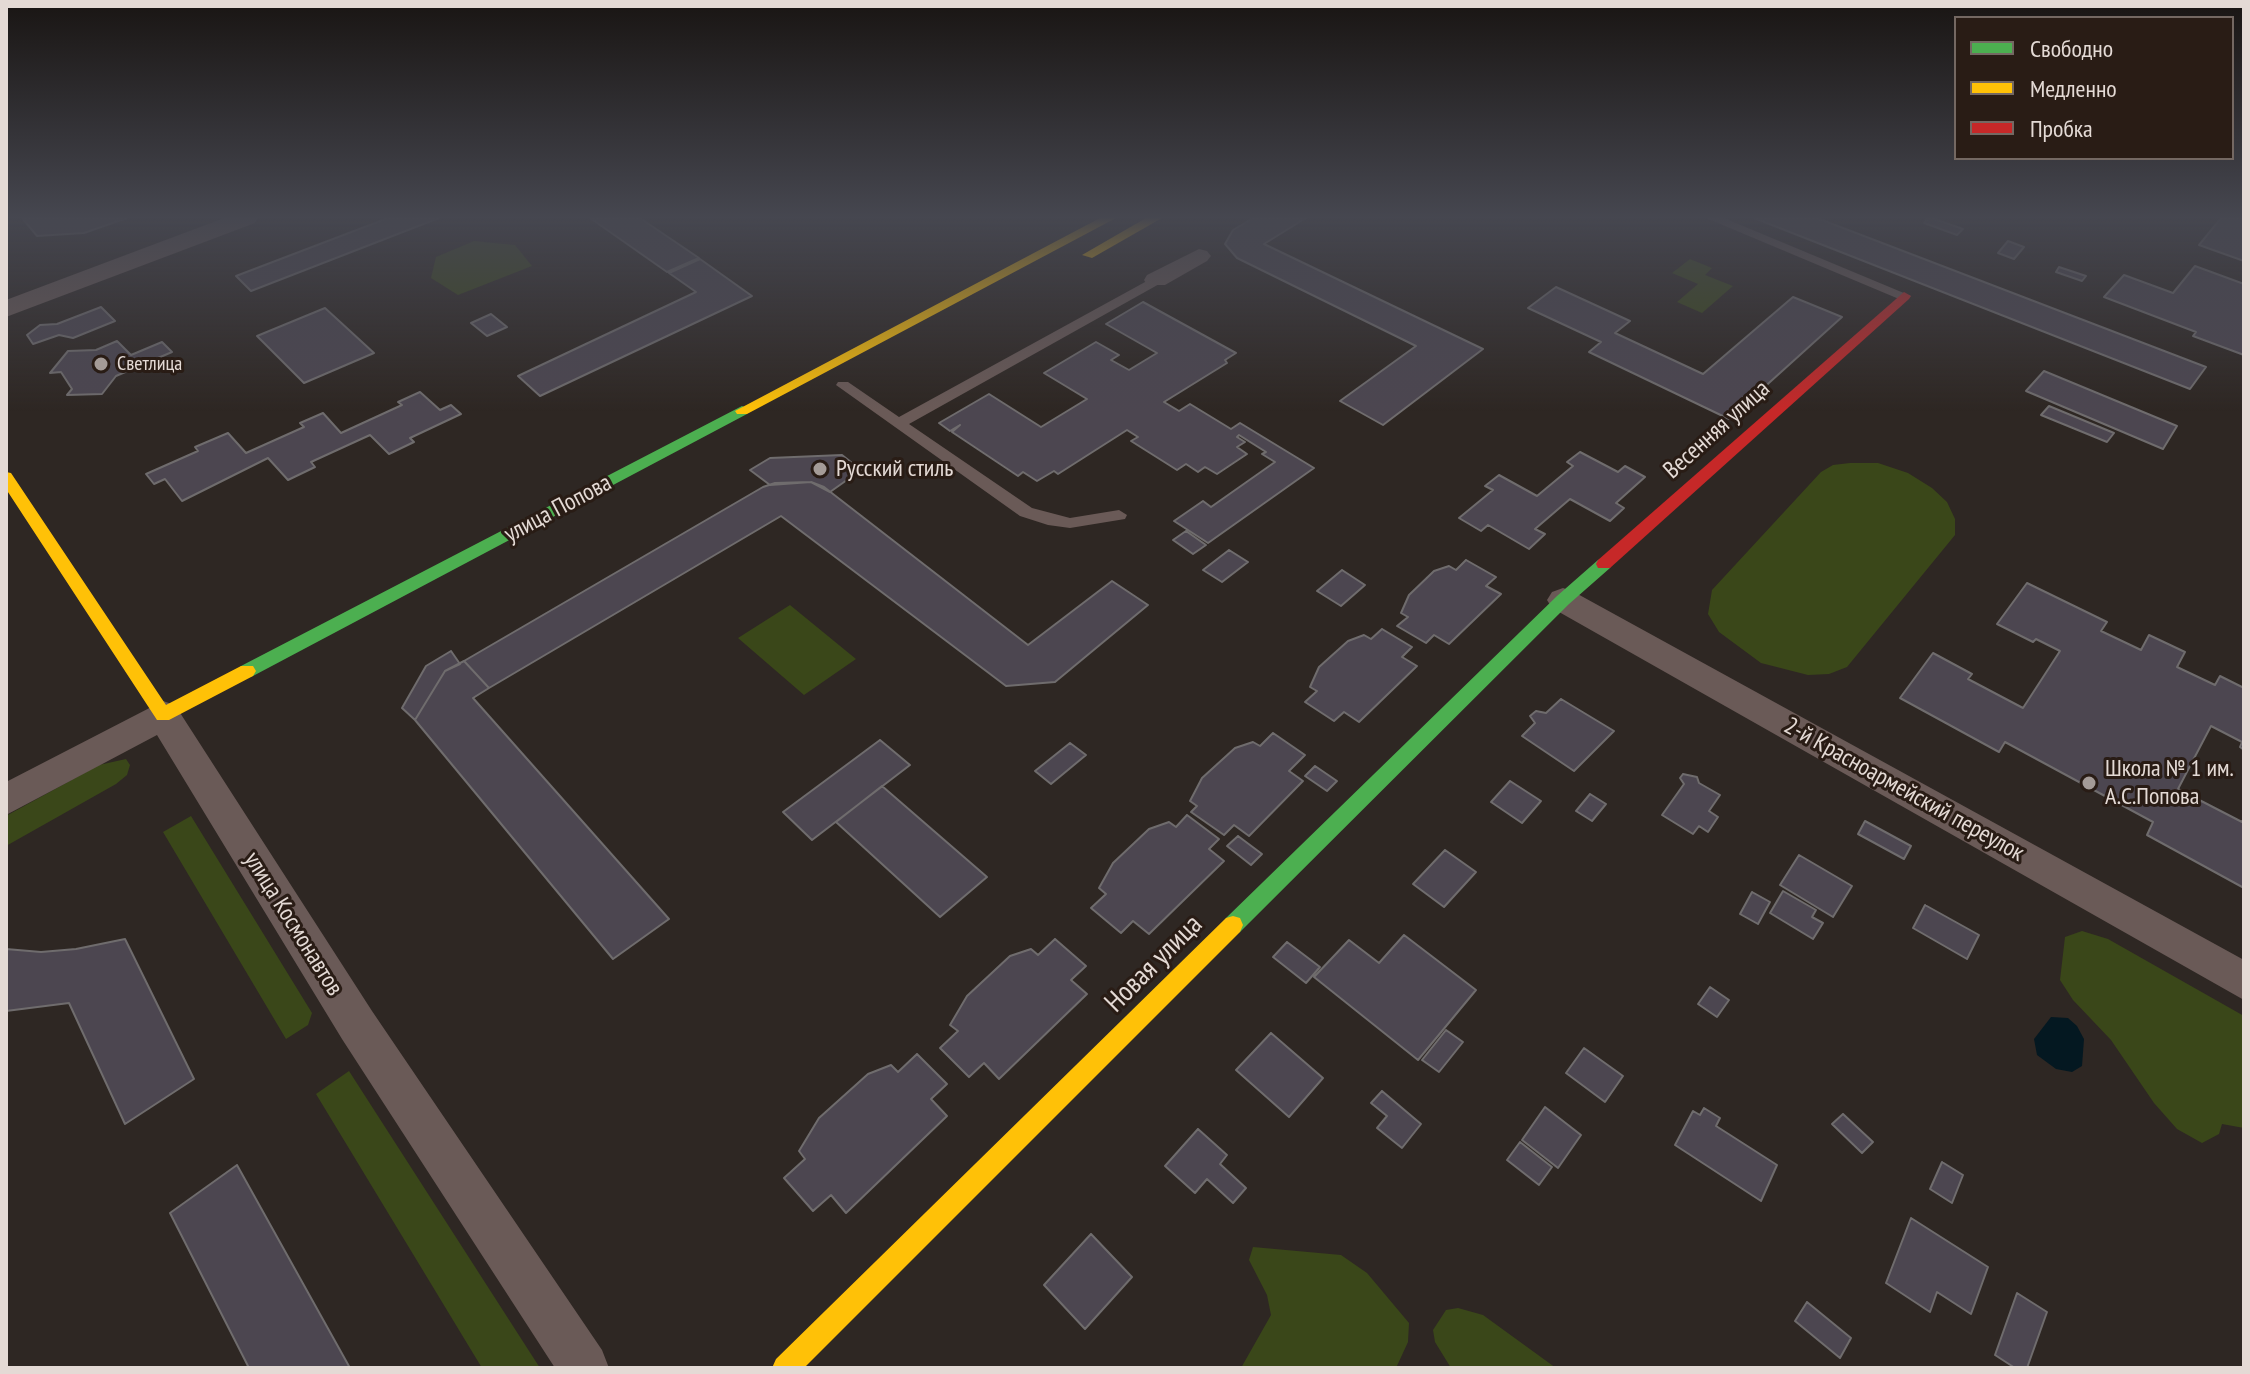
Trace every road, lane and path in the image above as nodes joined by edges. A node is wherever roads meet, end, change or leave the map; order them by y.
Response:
1 (77, 282) edge
2 (993, 282) edge
3 (1152, 282) edge
4 (1870, 282) edge
5 (1904, 296) joint
6 (6, 309) edge
7 (843, 385) dead end
8 (898, 424) junction
9 (6, 477) edge
10 (1119, 515) dead end
11 (1563, 600) junction
12 (178, 729) junction
13 (6, 800) edge
14 (2244, 981) edge
15 (584, 1368) edge
16 (785, 1368) edge

1 - 6 street
2 - 12 main road, улица Попова
3 - 8 lane
4 - 5 lane
5 - 11 main road, Весенняя улица
7 - 8 lane
8 - 10 lane
9 - 12 main road, улица Космонавтов
11 - 14 street, 2-й Красноармейский переулок
11 - 16 main road, Новая улица
12 - 13 street, улица Попова
12 - 15 street, улица Космонавтов

